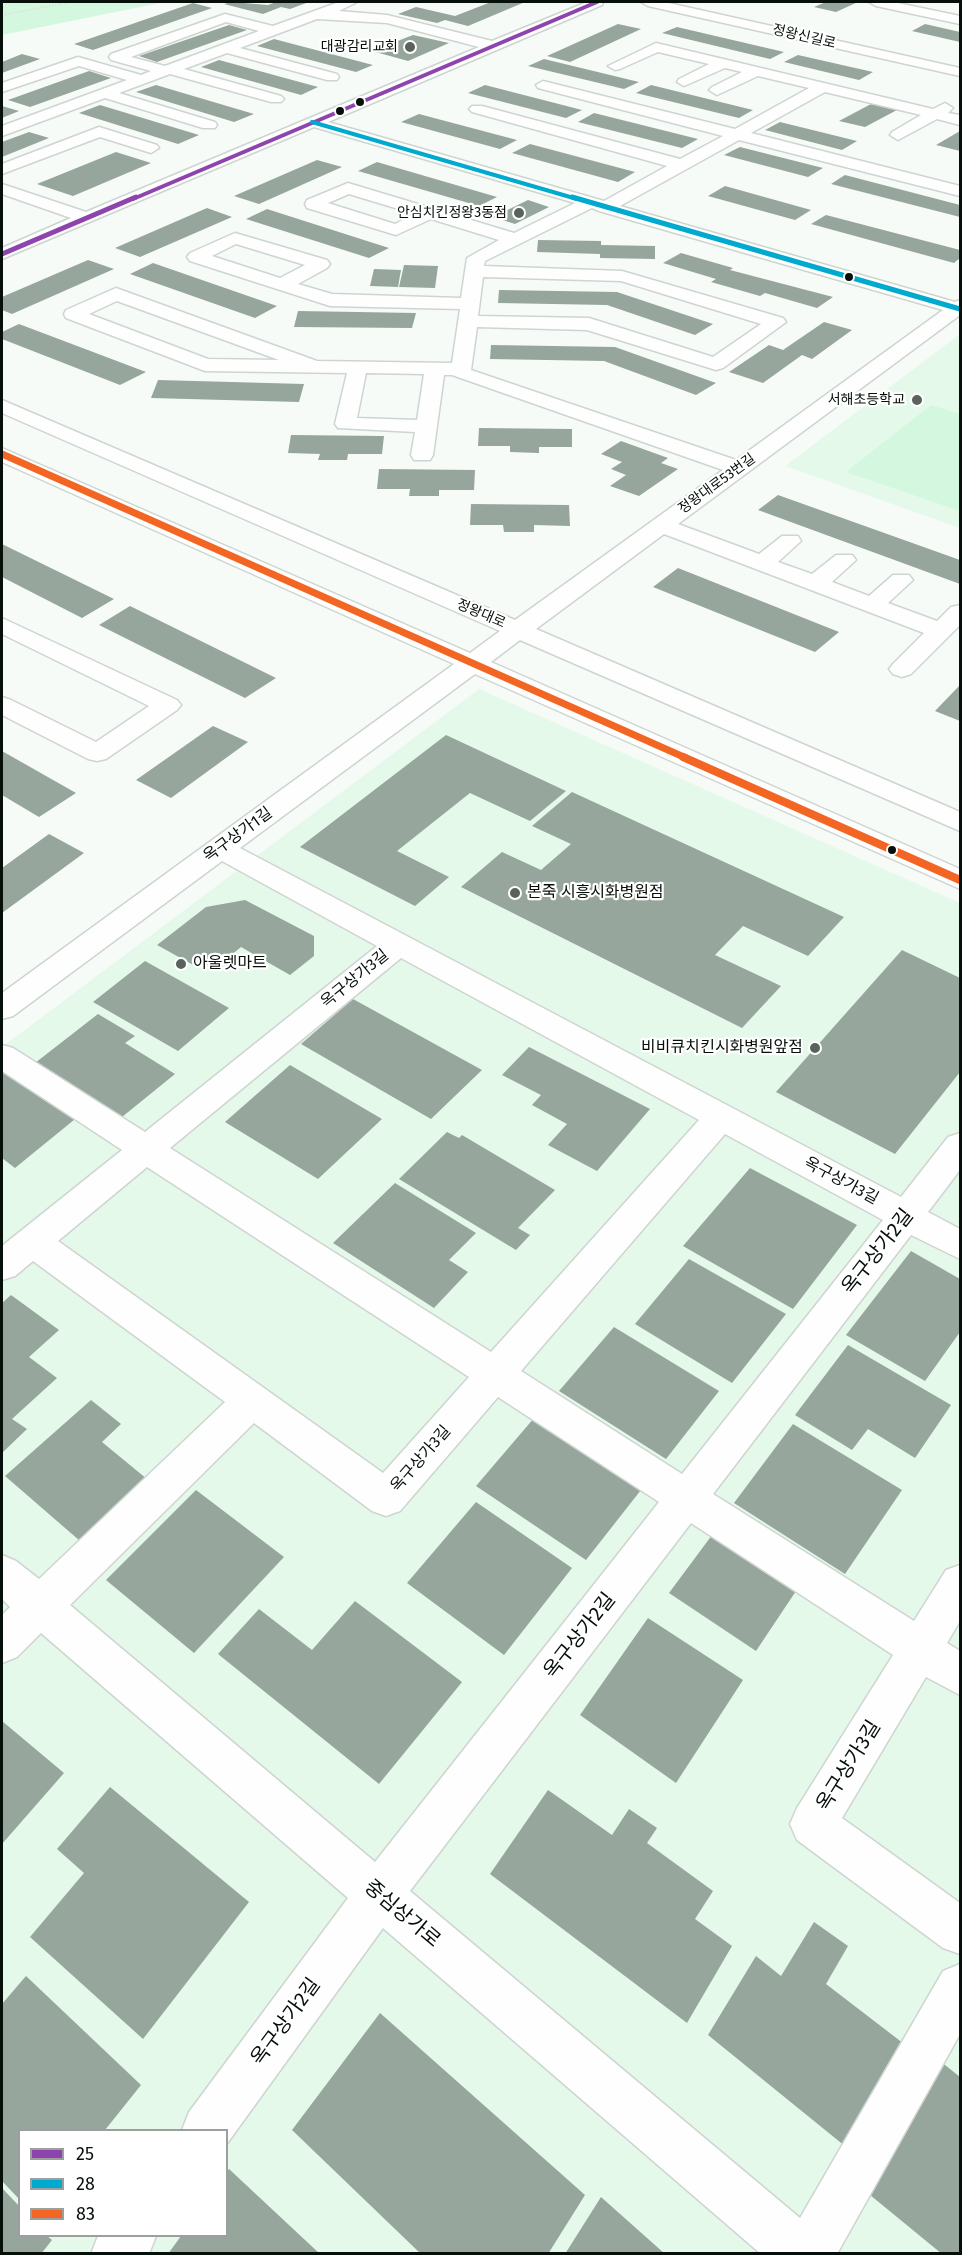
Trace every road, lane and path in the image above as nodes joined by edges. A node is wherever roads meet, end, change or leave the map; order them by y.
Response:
1 (72, 2) edge
2 (350, 2) edge
3 (597, 2) edge
4 (648, 2) edge
5 (698, 2) edge
6 (876, 2) edge
7 (2, 15) edge
8 (960, 20) edge
9 (297, 21) junction
10 (272, 30) junction
11 (493, 46) junction
12 (226, 48) junction
13 (689, 55) junction
14 (960, 60) edge
15 (723, 63) junction
16 (669, 64) dead end
17 (615, 66) dead end
18 (167, 69) junction
19 (756, 71) junction
20 (960, 72) edge
21 (332, 77) dead end
22 (141, 79) junction
23 (794, 80) junction
24 (684, 82) dead end
25 (543, 85) dead end
26 (823, 87) junction
27 (2, 88) edge
28 (717, 90) dead end
29 (775, 90) dead end
30 (105, 93) junction
31 (276, 99) dead end
32 (960, 99) edge
33 (477, 109) dead end
34 (935, 114) junction
35 (960, 120) edge
36 (312, 122) junction
37 (209, 125) dead end
38 (2, 131) edge
39 (737, 134) junction
40 (898, 135) dead end
41 (151, 148) dead end
42 (682, 165) junction
43 (2, 169) edge
44 (957, 187) edge
45 (2, 189) edge
46 (30, 199) junction
47 (597, 205) junction
48 (2, 210) edge
49 (430, 213) junction
50 (87, 218) junction
51 (515, 239) junction
52 (2, 254) edge
53 (474, 271) junction
54 (283, 284) junction
55 (959, 308) edge
56 (469, 312) junction
57 (198, 325) junction
58 (155, 346) junction
59 (313, 366) junction
60 (357, 367) junction
61 (435, 368) junction
62 (461, 369) junction
63 (2, 406) edge
64 (426, 426) junction
65 (2, 454) edge
66 (422, 455) dead end
67 (739, 468) junction
68 (661, 525) junction
69 (790, 541) dead end
70 (844, 560) dead end
71 (762, 564) junction
72 (901, 580) dead end
73 (815, 584) junction
74 (872, 605) junction
75 (960, 612) edge
76 (2, 625) edge
77 (518, 630) junction
78 (940, 631) junction
79 (474, 662) junction
80 (902, 669) dead end
81 (2, 705) edge
82 (960, 822) edge
83 (219, 848) junction
84 (960, 880) edge
85 (399, 944) junction
86 (2, 1008) edge
87 (2, 1056) edge
88 (721, 1117) junction
89 (960, 1146) edge
90 (146, 1149) junction
91 (906, 1216) junction
92 (32, 1241) junction
93 (960, 1245) edge
94 (2, 1266) edge
95 (495, 1375) junction
96 (252, 1400) junction
97 (687, 1498) junction
98 (2, 1574) edge
99 (960, 1584) edge
100 (39, 1606) junction
101 (2, 1643) edge
102 (920, 1650) junction
103 (960, 1676) edge
104 (379, 1894) junction
105 (960, 1930) edge
106 (960, 1988) edge
107 (208, 2129) edge
108 (129, 2237) edge
109 (117, 2253) edge
110 (802, 2253) edge
111 (808, 2253) edge

1 - 7 path
2 - 9 street
3 - 11 street
4 - 20 street, 정왕신길로
5 - 14 street, 정왕신길로
6 - 8 street
9 - 10 street
9 - 11 street
10 - 12 street
10 - 18 street
11 - 36 street
12 - 18 street
12 - 21 street
13 - 15 street
13 - 16 street
13 - 17 street
15 - 19 street
15 - 24 street
18 - 22 street
18 - 31 street
19 - 23 street
19 - 28 street
22 - 27 street
22 - 30 street
23 - 26 street
23 - 29 street
25 - 39 street
26 - 34 street
26 - 39 street
30 - 37 street
30 - 38 street
32 - 34 street
33 - 42 street
34 - 35 street
34 - 40 street
36 - 47 street
36 - 50 street
39 - 42 street
39 - 44 street
41 - 43 street
42 - 47 street
45 - 46 street
46 - 48 street
46 - 50 street
47 - 51 street
47 - 55 street
49 - 49 street
49 - 51 street
50 - 52 street
51 - 53 street
53 - 56 street
53 - 56 street
54 - 54 street
54 - 56 street
55 - 67 street, 정왕대로53번길
56 - 62 street
57 - 58 street
57 - 58 street
57 - 59 street
58 - 59 street
59 - 60 street
60 - 61 street
60 - 64 street
61 - 62 street
61 - 64 street
62 - 67 street
63 - 77 street, 정왕대로
64 - 66 street
65 - 79 street
67 - 68 street, 정왕대로53번길
68 - 71 street
68 - 77 street, 정왕대로53번길
69 - 71 street
70 - 73 street
71 - 73 street
72 - 74 street
73 - 74 street
74 - 78 street
75 - 78 street
76 - 81 street
77 - 79 street, 정왕대로53번길
77 - 82 street, 정왕대로
78 - 80 street
79 - 83 street, 옥구상가1길
79 - 84 street
83 - 85 street, 옥구상가3길
83 - 86 street, 옥구상가1길
85 - 88 street, 옥구상가3길
85 - 90 street, 옥구상가3길
87 - 90 street
88 - 91 street, 옥구상가3길
88 - 95 street, 옥구상가3길
89 - 91 street, 옥구상가2길
90 - 92 street, 옥구상가3길
90 - 95 street
91 - 93 street, 옥구상가3길
91 - 97 street, 옥구상가2길
92 - 94 street, 옥구상가3길
92 - 96 street, 옥구상가3길
95 - 96 street, 옥구상가3길
95 - 97 street
96 - 100 street
97 - 102 street
97 - 104 street, 옥구상가2길
98 - 100 street, 중심상가로
99 - 102 street, 옥구상가3길
100 - 101 street
100 - 104 street, 중심상가로
102 - 103 street
102 - 105 street, 옥구상가3길
104 - 107 street, 옥구상가2길
104 - 110 street, 중심상가로
106 - 111 street
108 - 109 street

